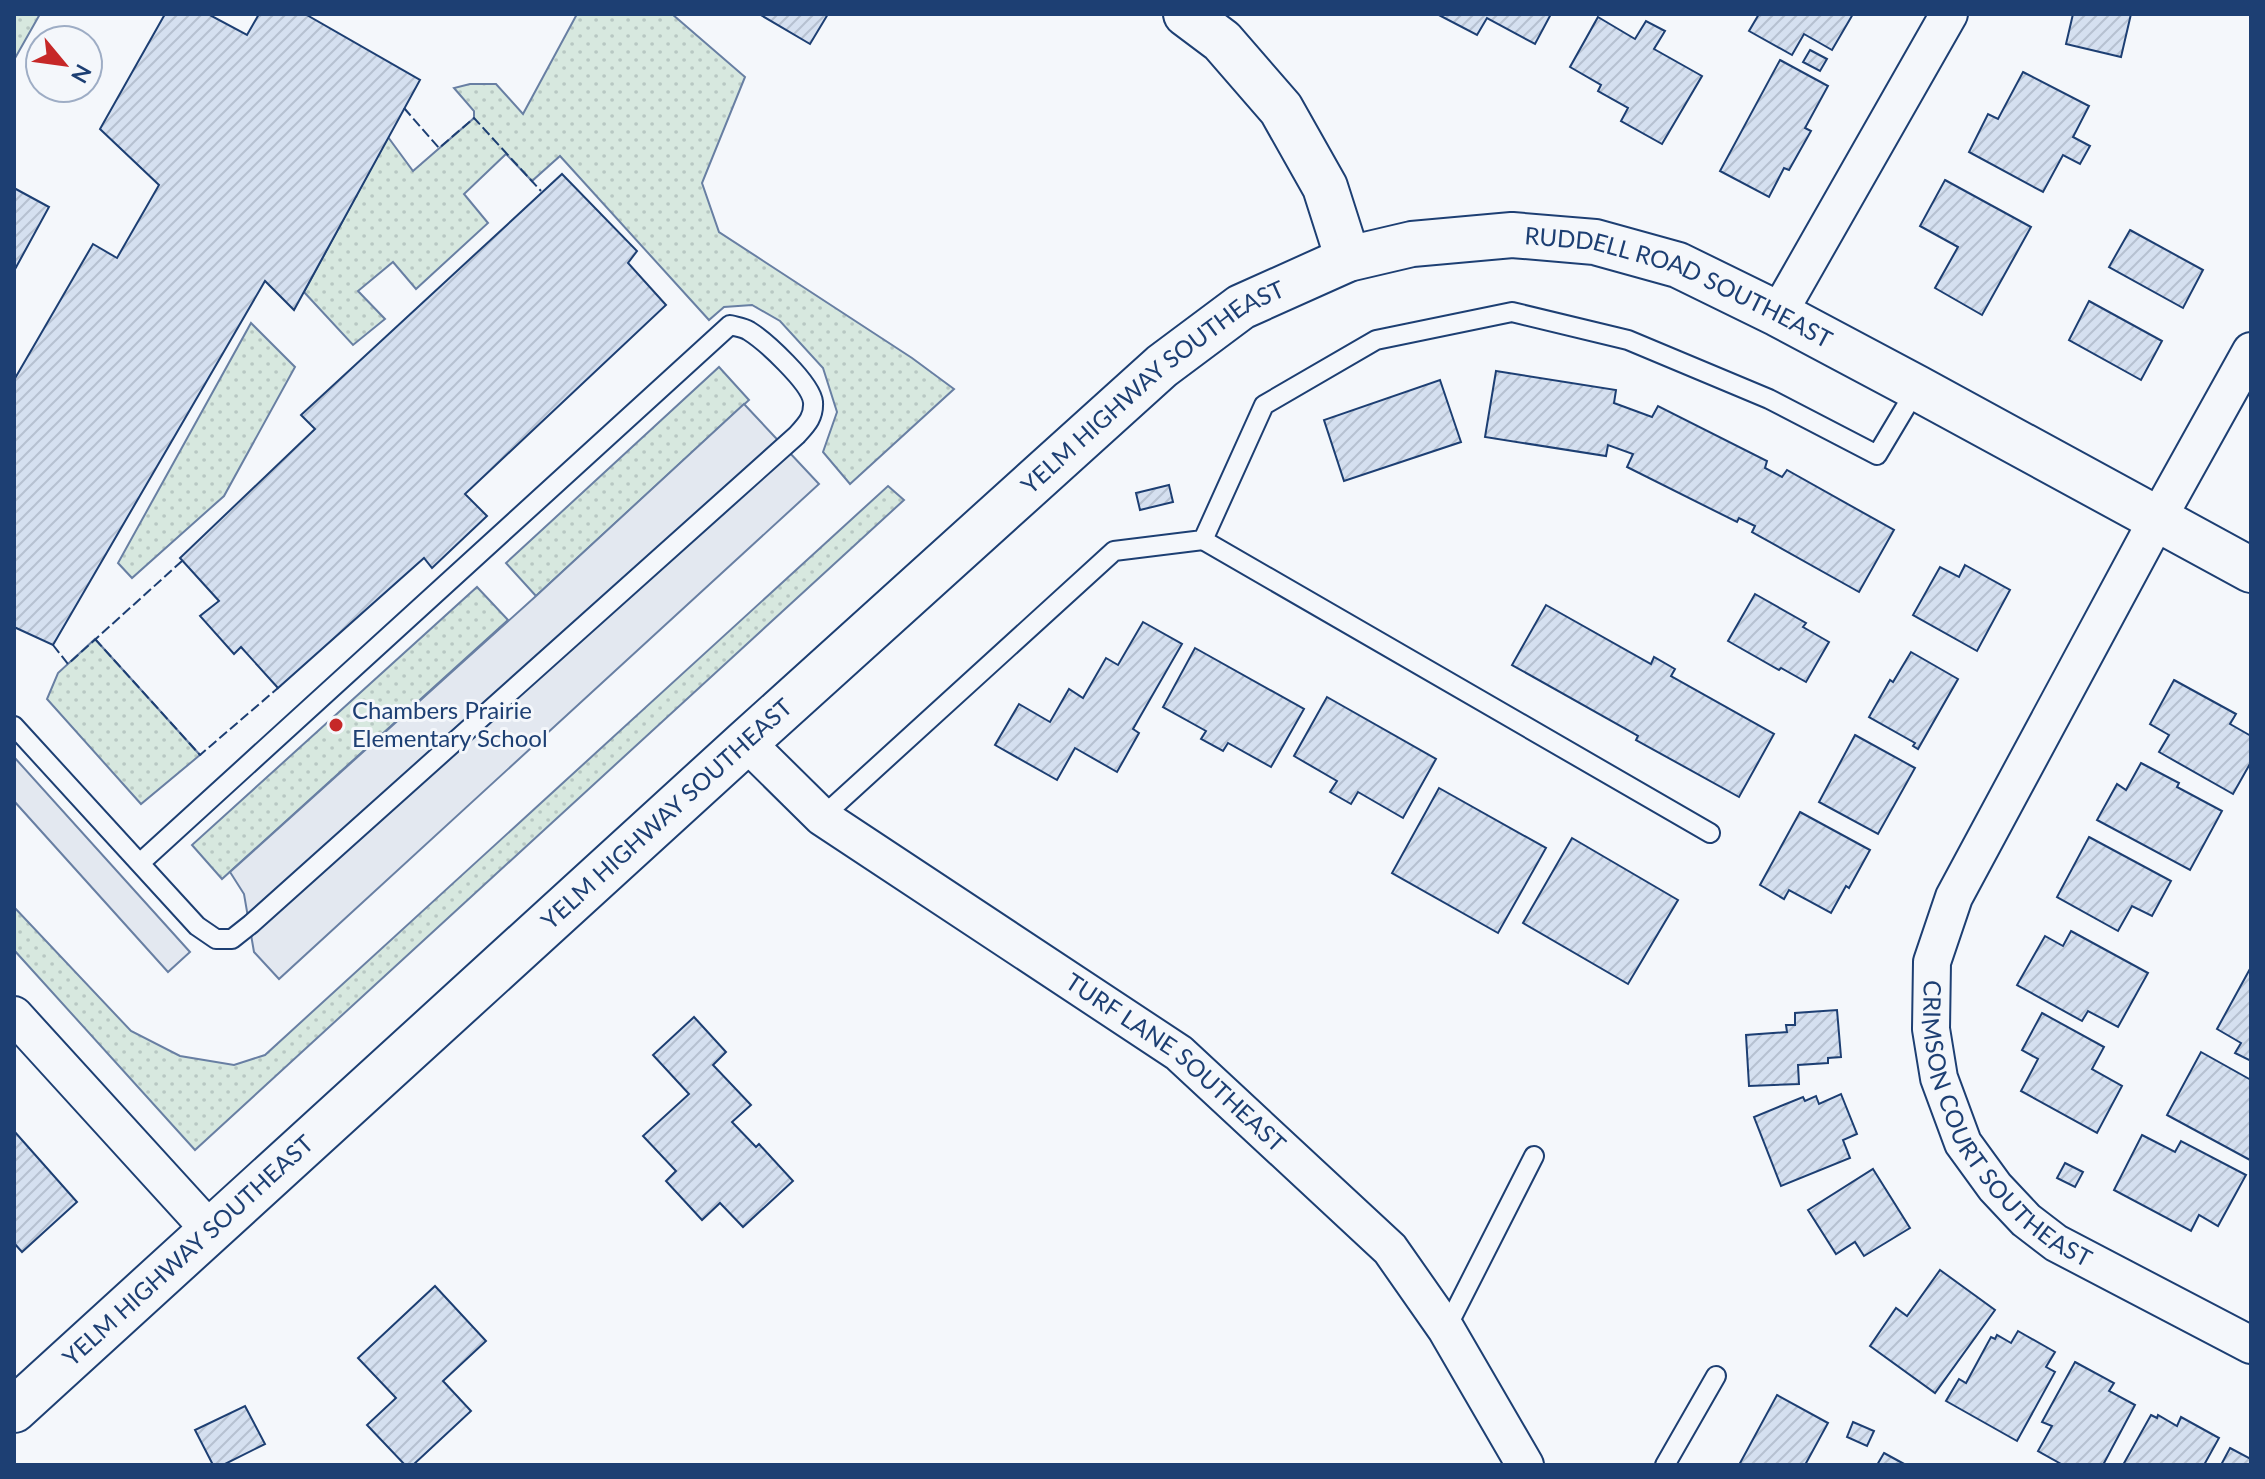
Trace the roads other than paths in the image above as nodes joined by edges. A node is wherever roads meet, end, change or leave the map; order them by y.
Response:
1 (1186, 14) edge
2 (1949, 14) edge
3 (1348, 259) junction
4 (1778, 314) junction
5 (2251, 351) edge
6 (1917, 388) junction
7 (2241, 396) edge
8 (2158, 518) junction
9 (1203, 540) junction
10 (2251, 570) edge
11 (14, 726) edge
12 (746, 742) junction
13 (822, 817) junction
14 (1710, 833) dead end
15 (140, 863) junction
16 (14, 1015) edge
17 (1534, 1156) dead end
18 (210, 1230) junction
19 (1446, 1329) junction
20 (2251, 1345) edge
21 (1716, 1376) dead end
22 (14, 1410) edge
23 (1525, 1465) edge
24 (1665, 1465) edge

1 - 3 main road
2 - 4 street
3 - 4 main road, RUDDELL ROAD SOUTHEAST
3 - 12 main road, YELM HIGHWAY SOUTHEAST
4 - 6 main road, RUDDELL ROAD SOUTHEAST
5 - 7 street, CRIMSON COURT SOUTHEAST
6 - 8 main road, RUDDELL ROAD SOUTHEAST
6 - 9 lane
7 - 8 street, CRIMSON COURT SOUTHEAST
8 - 10 main road, RUDDELL ROAD SOUTHEAST
8 - 20 street, CRIMSON COURT SOUTHEAST
9 - 13 lane
9 - 14 lane
11 - 15 lane
12 - 13 street, TURF LANE SOUTHEAST
12 - 18 main road, YELM HIGHWAY SOUTHEAST
13 - 19 street, TURF LANE SOUTHEAST
15 - 15 lane
16 - 18 street
17 - 19 lane
18 - 22 main road, YELM HIGHWAY SOUTHEAST
19 - 23 street, TURF LANE SOUTHEAST
21 - 24 lane

